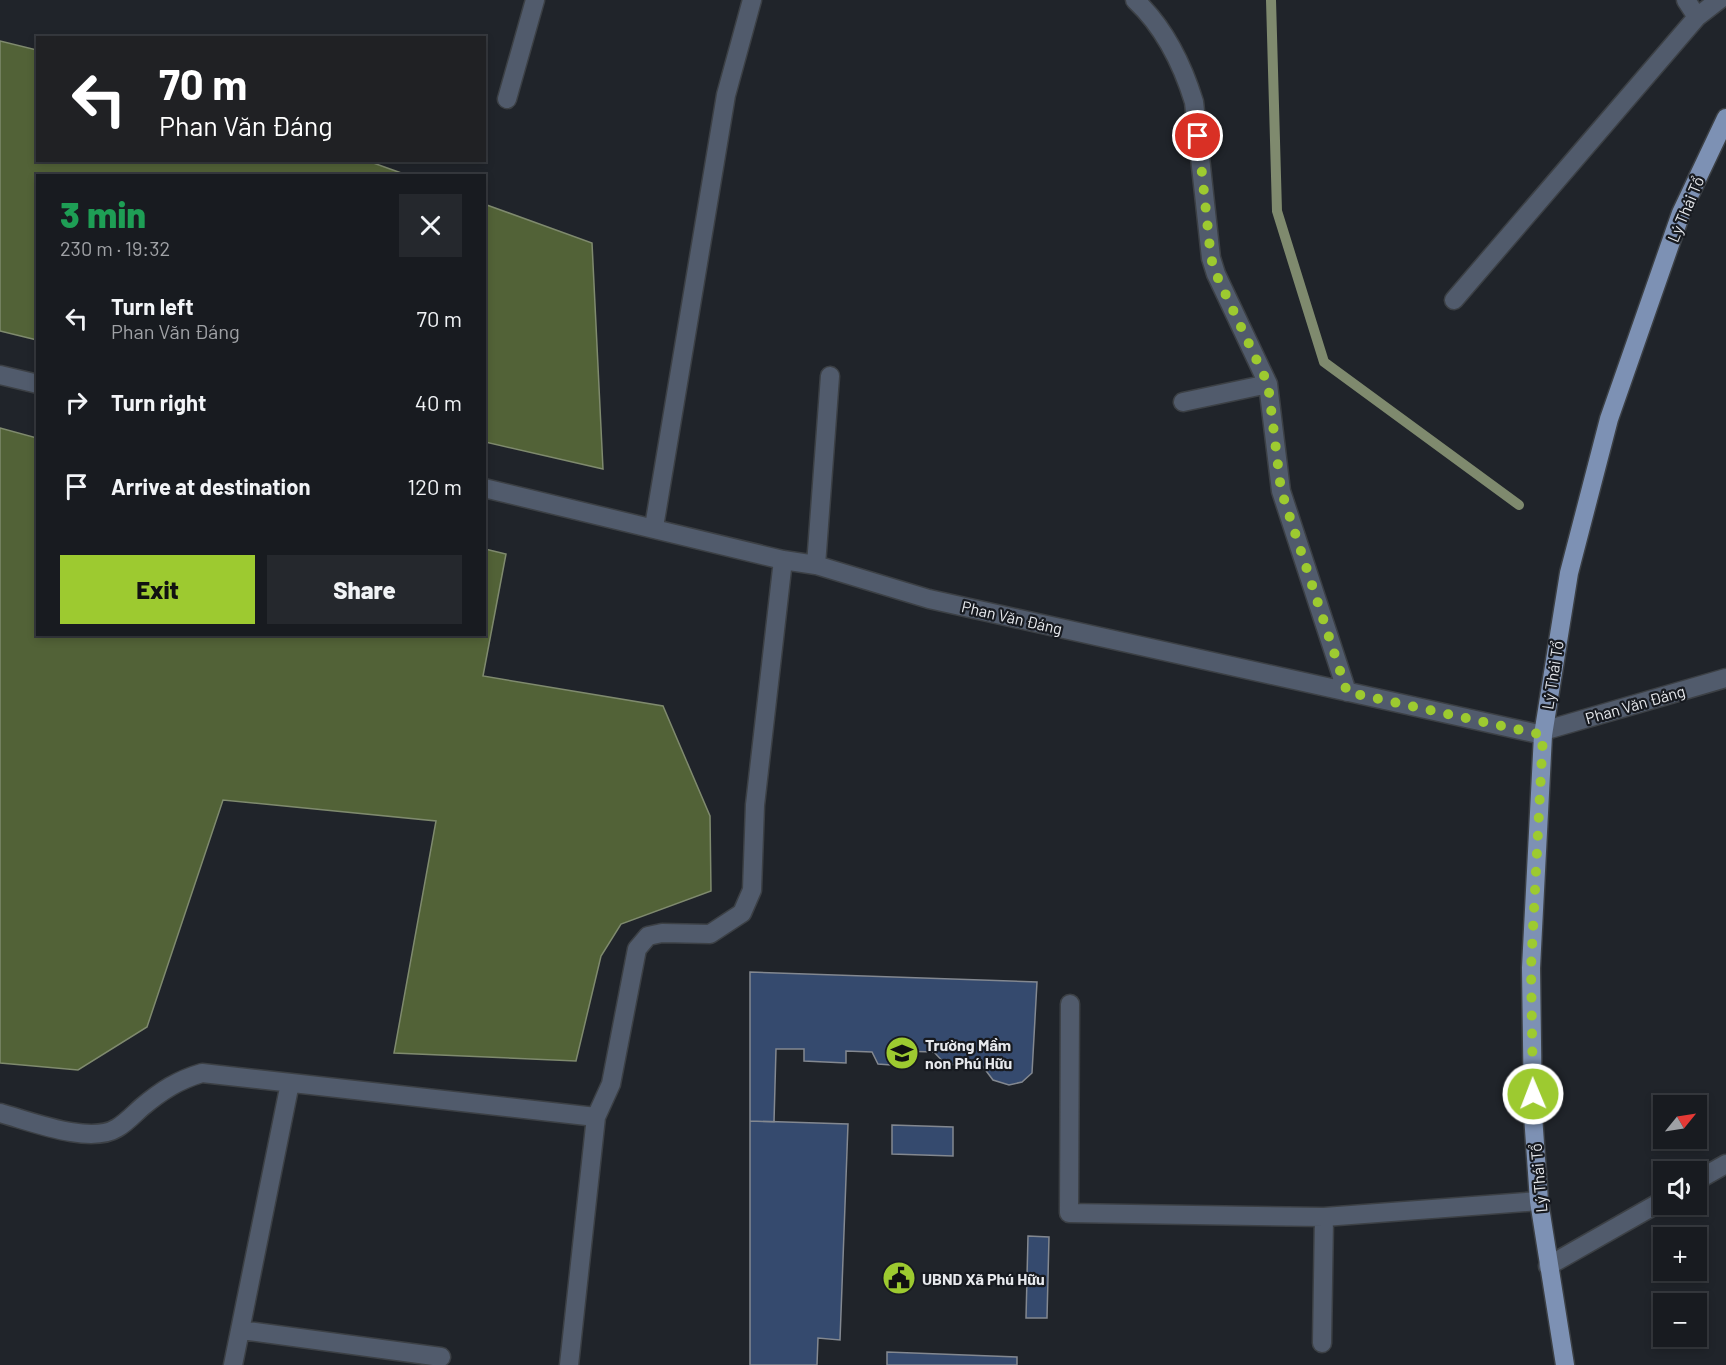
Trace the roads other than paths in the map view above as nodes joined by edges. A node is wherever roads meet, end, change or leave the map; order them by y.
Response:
1 (535, 0) edge
2 (752, 0) edge
3 (1135, 0) edge
4 (1686, 0) edge
5 (1719, 0) edge
6 (1697, 17) junction
7 (507, 99) dead end
8 (1726, 118) edge
9 (1454, 300) dead end
10 (0, 375) edge
11 (830, 376) dead end
12 (36, 384) edge
13 (1268, 384) junction
14 (1183, 402) dead end
15 (486, 488) edge
16 (654, 528) junction
17 (783, 560) junction
18 (816, 565) junction
19 (1726, 678) edge
20 (1347, 692) junction
21 (1543, 733) junction
22 (1070, 1004) dead end
23 (290, 1083) junction
24 (0, 1113) edge
25 (596, 1117) junction
26 (1726, 1164) edge
27 (1707, 1175) edge
28 (1539, 1202) junction
29 (1653, 1206) edge
30 (1324, 1217) junction
31 (1548, 1266) junction
32 (241, 1330) junction
33 (1322, 1343) dead end
34 (441, 1357) dead end
35 (234, 1365) edge
36 (569, 1365) edge
37 (1565, 1365) edge

1 - 7 street
2 - 16 street
3 - 13 street
4 - 6 street
5 - 6 street
6 - 9 street
8 - 21 main road, Lý Thái Tổ
10 - 12 street
11 - 18 street
13 - 14 street
13 - 20 street
15 - 16 street, Phan Văn Đáng
16 - 17 street, Phan Văn Đáng
17 - 18 street, Phan Văn Đáng
17 - 25 street
18 - 20 street, Phan Văn Đáng
19 - 21 street, Phan Văn Đáng
20 - 21 street, Phan Văn Đáng
21 - 28 main road, Lý Thái Tổ
22 - 30 street
23 - 24 street
23 - 25 street
23 - 32 street
25 - 36 street
26 - 27 street
28 - 30 street
28 - 31 main road, Lý Thái Tổ
29 - 31 street
30 - 33 street
31 - 37 main road, Lý Thái Tổ
32 - 34 street
32 - 35 street

